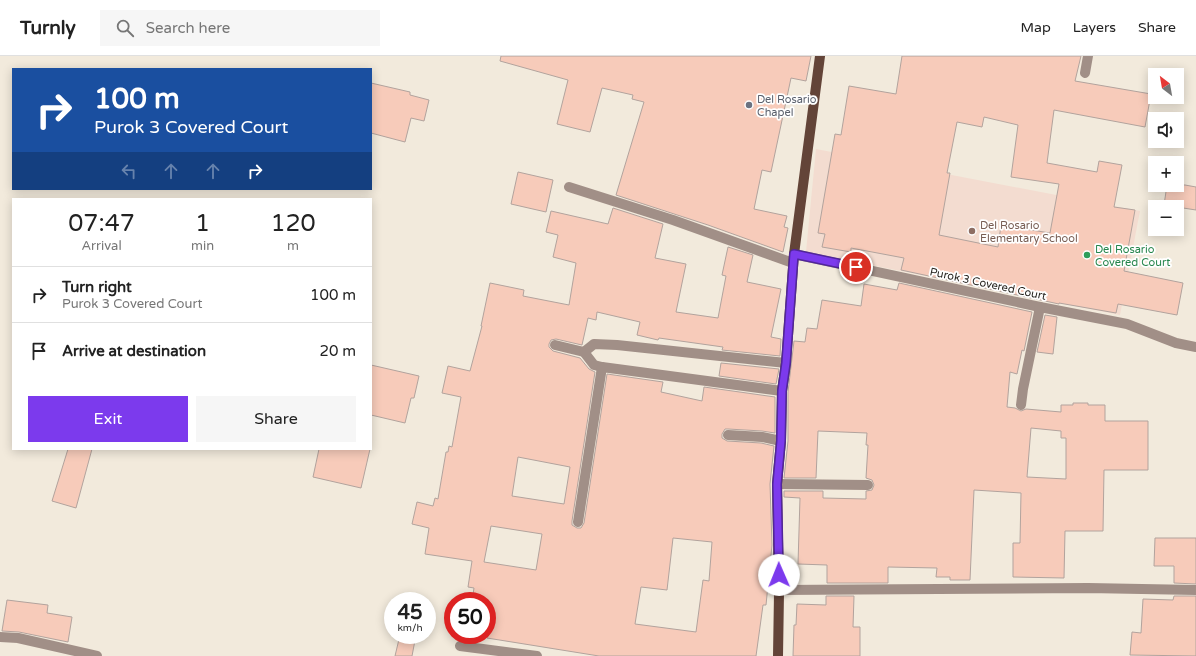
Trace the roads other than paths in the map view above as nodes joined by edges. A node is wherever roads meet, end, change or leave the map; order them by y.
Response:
1 (820, 56) edge
2 (1088, 56) edge
3 (1085, 73) dead end
4 (569, 187) dead end
5 (793, 258) junction
6 (1040, 307) junction
7 (555, 345) dead end
8 (1196, 347) edge
9 (584, 352) junction
10 (786, 363) junction
11 (602, 367) junction
12 (782, 391) junction
13 (1021, 405) dead end
14 (728, 435) dead end
15 (781, 441) junction
16 (777, 484) junction
17 (868, 485) dead end
18 (578, 522) dead end
19 (779, 590) junction
20 (1196, 590) edge
21 (0, 637) edge
22 (460, 646) dead end
23 (97, 656) edge
24 (537, 656) edge
25 (778, 656) edge

1 - 5 main road
2 - 3 street
4 - 5 street, Purok 3 Covered Court
5 - 6 street, Purok 3 Covered Court
5 - 10 main road
6 - 8 street, Purok 3 Covered Court
6 - 13 street
7 - 9 street
9 - 10 street
9 - 11 street
10 - 12 main road
11 - 12 street
11 - 18 street
12 - 15 main road
14 - 15 street
15 - 16 main road
16 - 17 street
16 - 19 main road
19 - 20 street
19 - 25 main road
21 - 23 street
22 - 24 street

